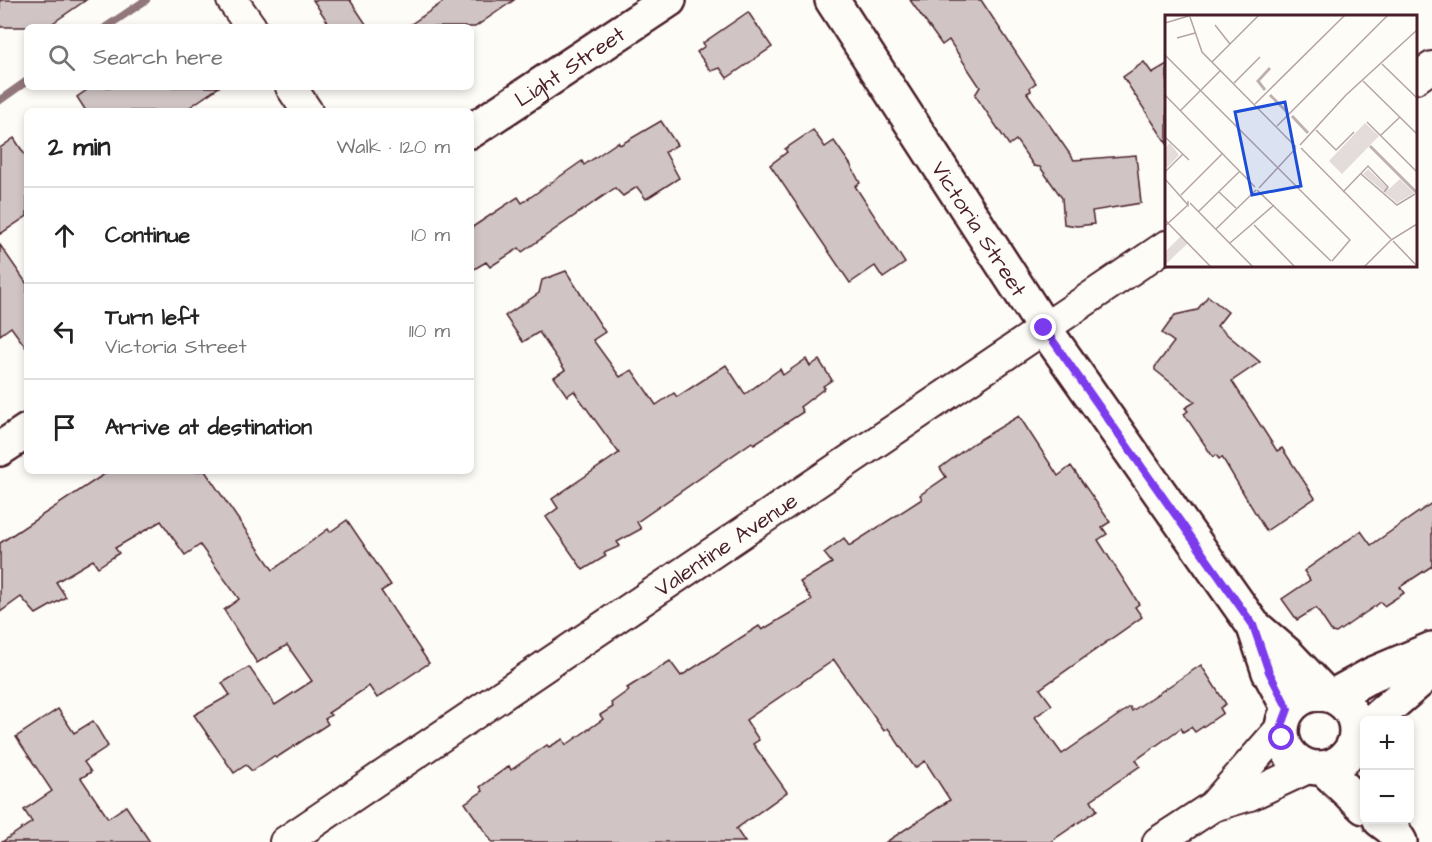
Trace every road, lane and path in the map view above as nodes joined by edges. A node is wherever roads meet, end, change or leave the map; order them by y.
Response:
1 (232, 0) edge
2 (669, 0) edge
3 (835, 1) edge
4 (248, 24) edge
5 (1432, 67) edge
6 (1417, 77) edge
7 (293, 90) edge
8 (305, 108) edge
9 (474, 129) edge
10 (1165, 247) edge
11 (1044, 328) junction
12 (24, 433) edge
13 (0, 449) edge
14 (1253, 625) junction
15 (1432, 649) edge
16 (1432, 670) edge
17 (1329, 695) junction
18 (1385, 716) edge
19 (1285, 718) junction
20 (1360, 734) edge
21 (1360, 741) edge
22 (1317, 768) junction
23 (1360, 803) edge
24 (1213, 806) junction
25 (285, 842) edge
26 (1158, 842) edge

1 - 4 street
2 - 9 street, Light Street
3 - 11 street, Victoria Street
5 - 6 street
7 - 8 street
10 - 11 street, Valentine Avenue
11 - 14 street, Victoria Street
11 - 25 street, Valentine Avenue
12 - 13 street
14 - 17 street, Victoria Street
14 - 19 street, Victoria Street
15 - 17 street
16 - 18 street
17 - 19 street
17 - 20 street
19 - 22 street
19 - 24 street
21 - 22 street
22 - 23 street
22 - 24 street
24 - 26 street

